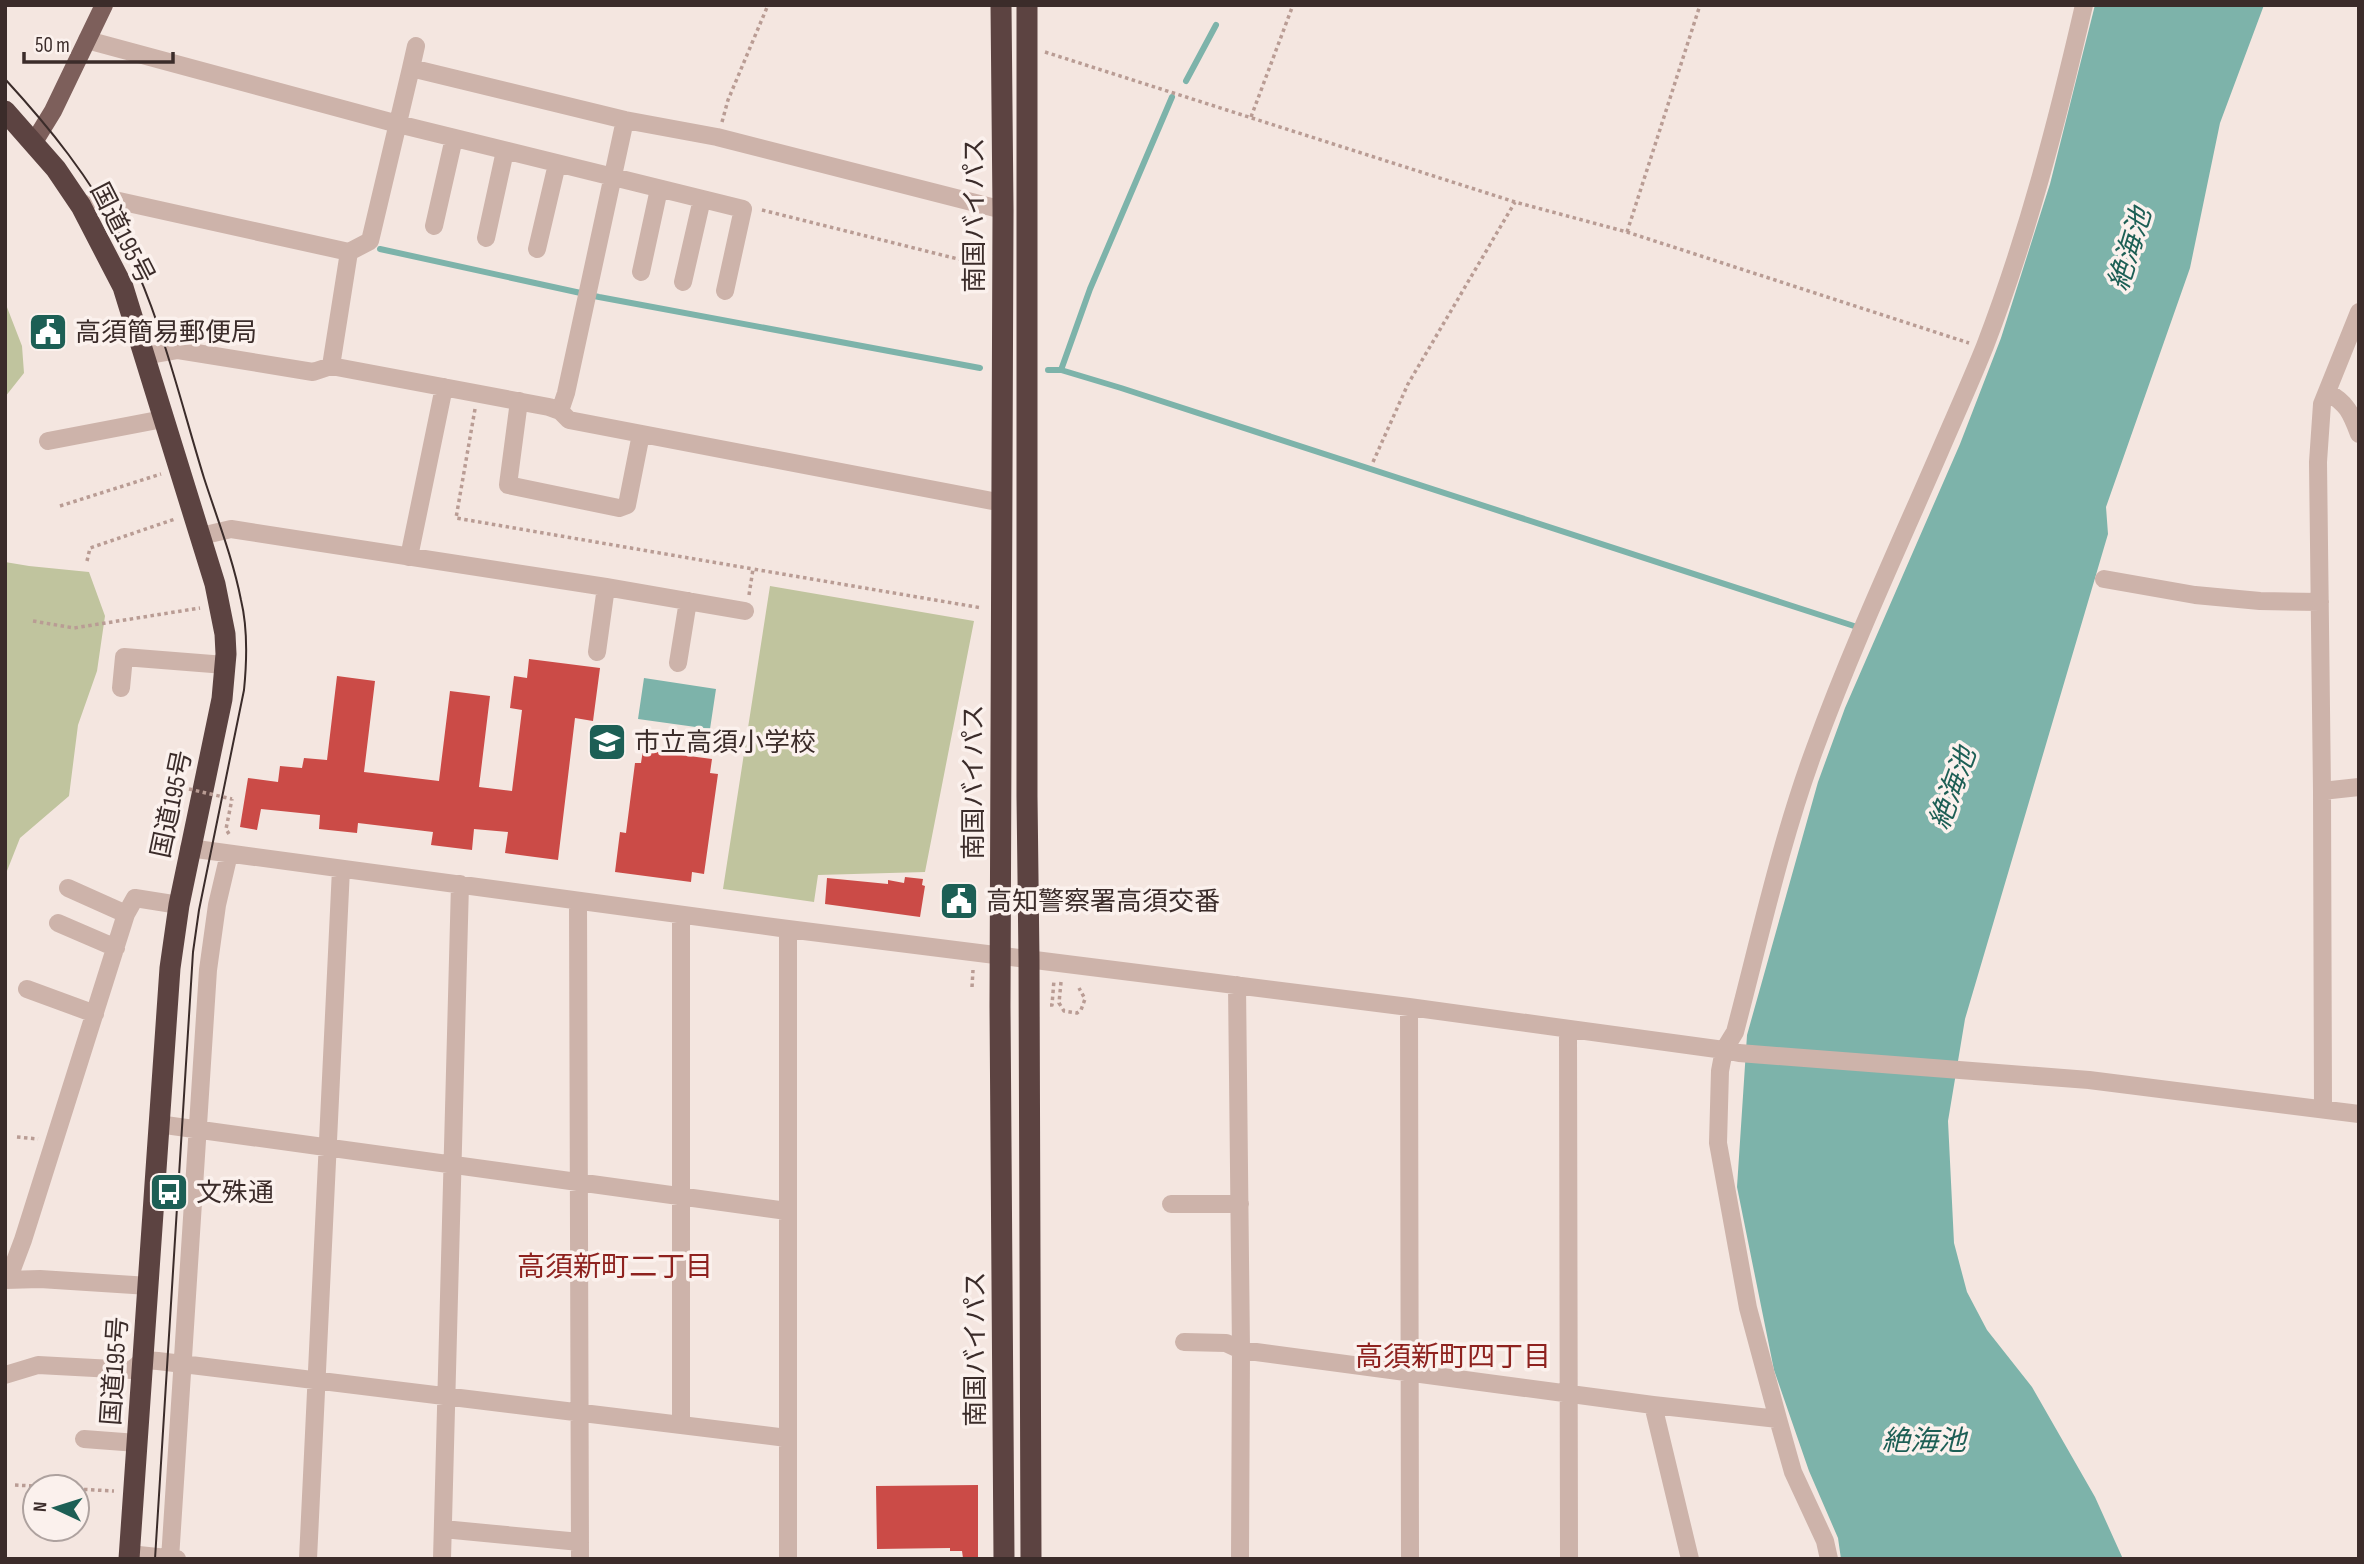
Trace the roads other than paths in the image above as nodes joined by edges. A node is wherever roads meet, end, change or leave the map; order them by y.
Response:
1 (104, 5) edge
2 (1001, 5) edge
3 (1027, 5) edge
4 (2084, 5) edge
5 (87, 40) junction
6 (416, 46) dead end
7 (411, 68) junction
8 (5, 111) edge
9 (625, 120) junction
10 (398, 124) junction
11 (454, 138) junction
12 (34, 142) junction
13 (505, 151) junction
14 (557, 164) junction
15 (613, 178) junction
16 (659, 189) junction
17 (702, 199) junction
18 (81, 206) junction
19 (1003, 210) junction
20 (434, 226) dead end
21 (486, 237) dead end
22 (537, 249) dead end
23 (349, 252) junction
24 (641, 272) dead end
25 (683, 282) dead end
26 (725, 291) dead end
27 (2359, 312) edge
28 (144, 356) junction
29 (331, 366) junction
30 (443, 387) junction
31 (2327, 391) junction
32 (519, 401) junction
33 (560, 411) junction
34 (163, 419) junction
35 (641, 434) junction
36 (2359, 434) edge
37 (48, 441) dead end
38 (1003, 503) junction
39 (201, 536) junction
40 (409, 557) junction
41 (2104, 579) dead end
42 (606, 587) junction
43 (688, 601) junction
44 (2320, 602) junction
45 (745, 611) road end
46 (597, 652) dead end
47 (678, 663) dead end
48 (225, 665) junction
49 (121, 688) dead end
50 (2359, 787) edge
51 (2322, 791) junction
52 (189, 848) junction
53 (229, 854) junction
54 (341, 869) junction
55 (460, 884) junction
56 (68, 888) dead end
57 (578, 901) junction
58 (178, 905) junction
59 (126, 915) junction
60 (681, 915) junction
61 (58, 923) dead end
62 (788, 929) junction
63 (116, 948) junction
64 (1000, 955) junction
65 (1029, 959) junction
66 (1237, 985) junction
67 (27, 989) dead end
68 (1409, 1007) junction
69 (95, 1014) junction
70 (1568, 1030) junction
71 (1732, 1052) junction
72 (2323, 1109) junction
73 (2359, 1114) edge
74 (158, 1124) junction
75 (199, 1129) junction
76 (328, 1147) junction
77 (454, 1164) junction
78 (579, 1181) junction
79 (681, 1196) junction
80 (1171, 1204) dead end
81 (1240, 1204) junction
82 (788, 1211) junction
83 (6, 1280) edge
84 (149, 1286) junction
85 (1184, 1342) dead end
86 (1241, 1350) junction
87 (143, 1360) junction
88 (183, 1363) junction
89 (1410, 1371) junction
90 (5, 1375) edge
91 (317, 1381) junction
92 (1569, 1393) junction
93 (447, 1396) junction
94 (1653, 1405) junction
95 (580, 1412) junction
96 (1778, 1419) junction
97 (681, 1425) junction
98 (787, 1438) junction
99 (84, 1439) dead end
100 (137, 1443) junction
101 (443, 1529) junction
102 (580, 1550) edge
103 (129, 1557) edge
104 (173, 1558) edge
105 (308, 1559) edge
106 (442, 1559) edge
107 (788, 1559) edge
108 (1004, 1559) edge
109 (1031, 1559) edge
110 (1240, 1559) edge
111 (1410, 1559) edge
112 (1569, 1559) edge
113 (1690, 1559) edge
114 (1829, 1559) edge

1 - 5 main road
2 - 19 highway, 南国バイパス
3 - 65 highway, 南国バイパス
4 - 71 street
5 - 10 street
5 - 12 main road
6 - 7 street
7 - 9 street
7 - 10 street
8 - 12 highway, 国道195号
9 - 15 street
9 - 19 street
10 - 11 street
10 - 23 street
11 - 13 street
11 - 20 street
12 - 18 highway, 国道195号
13 - 14 street
13 - 21 street
14 - 15 street
14 - 22 street
15 - 16 street
15 - 33 street
16 - 17 street
16 - 24 street
17 - 25 street
17 - 26 street
18 - 23 street
18 - 28 highway, 国道195号
19 - 38 highway, 南国バイパス
23 - 29 street
27 - 31 street
28 - 29 street
28 - 34 highway, 国道195号
29 - 30 street
30 - 32 street
30 - 40 street
31 - 36 street
31 - 44 street
32 - 33 street
32 - 35 street
33 - 35 street
34 - 37 street
34 - 39 highway, 国道195号
35 - 38 street
38 - 64 highway, 南国バイパス
39 - 40 street
39 - 48 highway, 国道195号
40 - 42 street
41 - 44 street
42 - 43 street
42 - 46 street
43 - 45 street
43 - 47 street
44 - 51 street
48 - 49 street
48 - 52 highway, 国道195号
50 - 51 street
51 - 72 street
52 - 53 street
52 - 58 highway, 国道195号
53 - 54 street
53 - 75 street
54 - 55 street
54 - 76 street
55 - 57 street
55 - 77 street
56 - 59 street
57 - 60 street
57 - 78 street
58 - 59 street
58 - 74 highway, 国道195号
59 - 63 street
60 - 62 street
60 - 79 street
61 - 63 street
62 - 64 street
62 - 82 street
63 - 69 street
64 - 65 street
64 - 108 highway, 南国バイパス
65 - 66 street
65 - 109 highway, 南国バイパス
66 - 68 street
66 - 81 street
67 - 69 street
68 - 70 street
68 - 89 street
69 - 83 street
70 - 71 street
70 - 92 street
71 - 72 street
71 - 96 street
72 - 73 street
74 - 75 street
74 - 84 highway, 国道195号
75 - 76 street
75 - 88 street
76 - 77 street
76 - 91 street
77 - 78 street
77 - 93 street
78 - 79 street
78 - 95 street
79 - 82 street
79 - 97 street
80 - 81 street
81 - 86 street
82 - 98 street
83 - 84 street
84 - 87 highway, 国道195号
85 - 86 street
86 - 89 street
86 - 110 street
87 - 88 street
87 - 90 street
87 - 100 highway, 国道195号
88 - 91 street
88 - 104 street
89 - 92 street
89 - 111 street
91 - 93 street
91 - 105 street
92 - 94 street
92 - 112 street
93 - 95 street
93 - 101 street
94 - 96 street
94 - 113 street
95 - 97 street
95 - 102 street
96 - 114 street
97 - 98 street
98 - 107 street
99 - 100 street
100 - 103 highway, 国道195号
101 - 102 street
101 - 106 street
103 - 104 street

